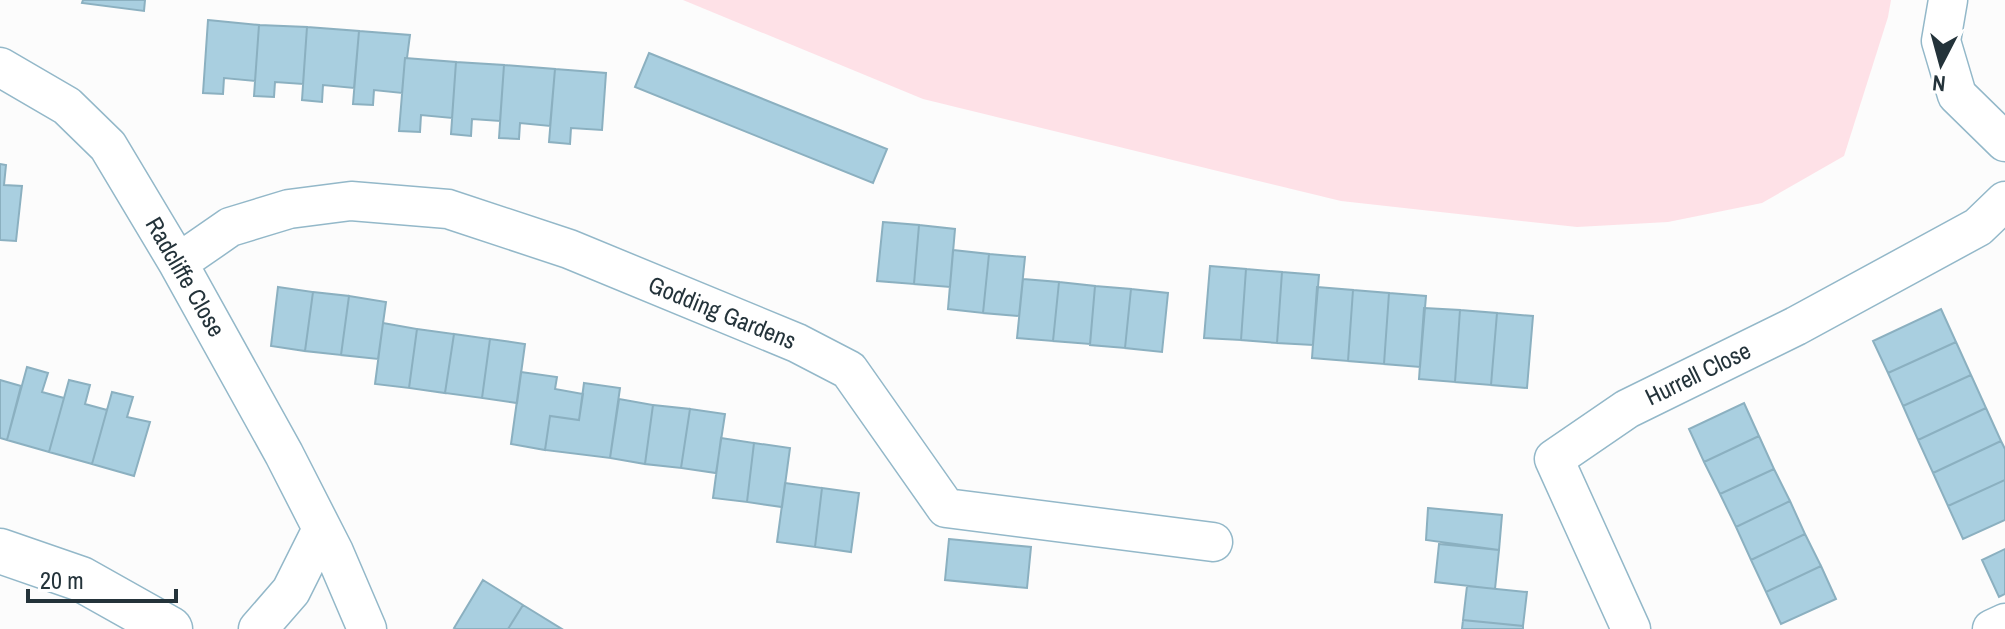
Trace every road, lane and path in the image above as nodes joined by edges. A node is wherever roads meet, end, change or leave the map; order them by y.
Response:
1 (1948, 0) edge
2 (0, 67) edge
3 (2005, 142) edge
4 (2005, 201) edge
5 (178, 263) junction
6 (322, 529) junction
7 (1213, 542) dead end
8 (0, 551) edge
9 (2005, 623) edge
10 (170, 629) edge
11 (258, 629) edge
12 (367, 629) edge
13 (1631, 629) edge
14 (1992, 629) edge

1 - 3 street
2 - 5 street, Radcliffe Close
4 - 13 street, Hurrell Close
5 - 6 street, Radcliffe Close
5 - 7 street, Godding Gardens
6 - 11 street
6 - 12 street, Radcliffe Close
8 - 10 street
9 - 14 street

